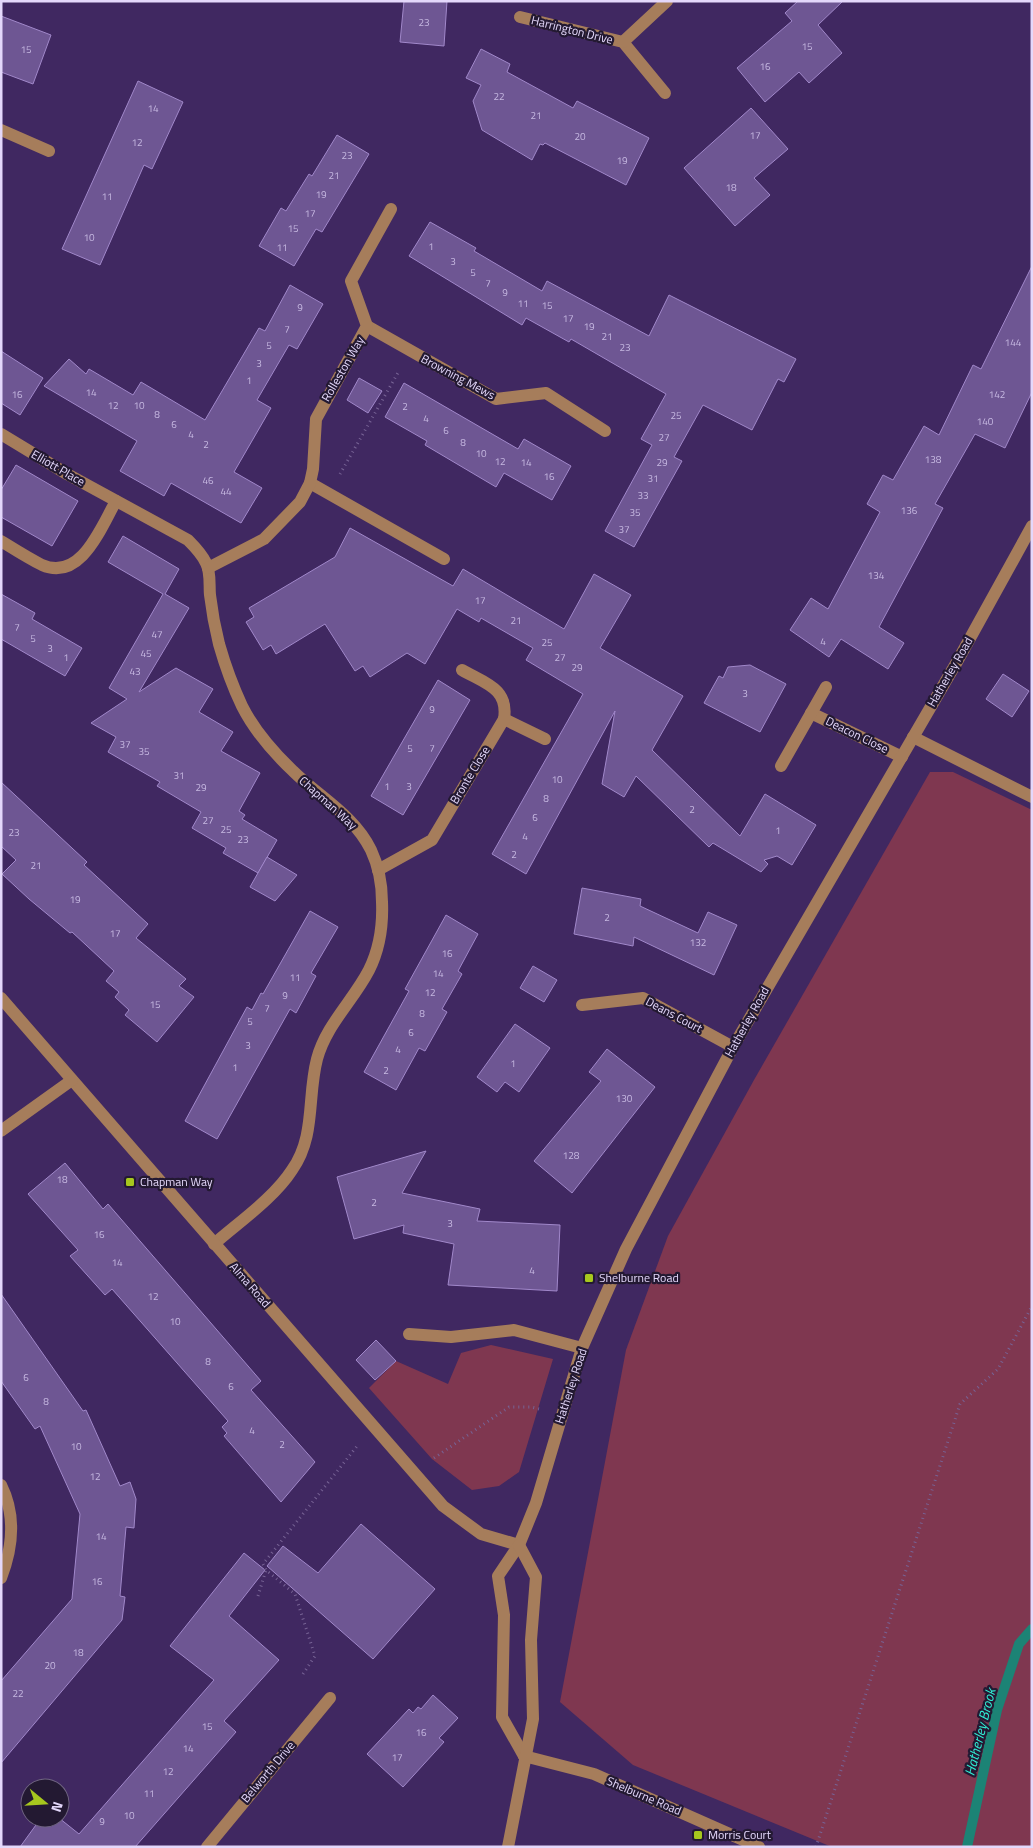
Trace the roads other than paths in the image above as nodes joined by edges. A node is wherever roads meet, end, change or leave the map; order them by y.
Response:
1 (667, 1) edge
2 (520, 17) dead end
3 (623, 42) junction
4 (665, 93) dead end
5 (1, 130) edge
6 (50, 151) dead end
7 (391, 209) dead end
8 (368, 326) junction
9 (605, 431) dead end
10 (1, 434) edge
11 (310, 483) junction
12 (116, 501) junction
13 (1032, 526) edge
14 (1, 541) edge
15 (444, 559) dead end
16 (208, 568) junction
17 (462, 670) dead end
18 (826, 687) dead end
19 (812, 713) junction
20 (504, 719) junction
21 (913, 737) junction
22 (545, 739) dead end
23 (902, 757) junction
24 (781, 766) dead end
25 (1032, 797) edge
26 (378, 870) junction
27 (1, 998) edge
28 (582, 1005) dead end
29 (733, 1047) junction
30 (72, 1080) junction
31 (1, 1131) edge
32 (214, 1244) junction
33 (409, 1334) dead end
34 (582, 1348) junction
35 (1, 1485) edge
36 (519, 1545) junction
37 (1, 1578) edge
38 (330, 1698) dead end
39 (524, 1756) junction
40 (206, 1847) edge
41 (508, 1847) edge
42 (759, 1847) edge

1 - 3 street, Harrington Drive
2 - 3 street, Harrington Drive
3 - 4 street, Harrington Drive
5 - 6 street
7 - 8 street, Rolleston Way
8 - 9 street, Browning Mews
8 - 11 street, Rolleston Way
10 - 12 street, Elliott Place
11 - 15 street
11 - 16 street, Rolleston Way
12 - 14 street
12 - 16 street, Elliott Place
13 - 21 street, Hatherley Road
16 - 26 street, Chapman Way
17 - 20 street
18 - 19 street, Deacon Close
19 - 23 street, Deacon Close
19 - 24 street, Deacon Close
20 - 22 street
20 - 26 street, Bronte Close
21 - 23 street, Hatherley Road
21 - 25 street
23 - 29 street, Hatherley Road
26 - 32 street, Chapman Way
27 - 30 street, Alma Road
28 - 29 street, Deans Court
29 - 34 street, Hatherley Road
30 - 31 street
30 - 32 street, Alma Road
32 - 36 street, Alma Road
33 - 34 street
34 - 36 street, Hatherley Road
35 - 37 street
36 - 39 street
36 - 39 street, Hatherley Road
38 - 40 street, Belworth Drive
39 - 41 street
39 - 42 street, Shelburne Road

